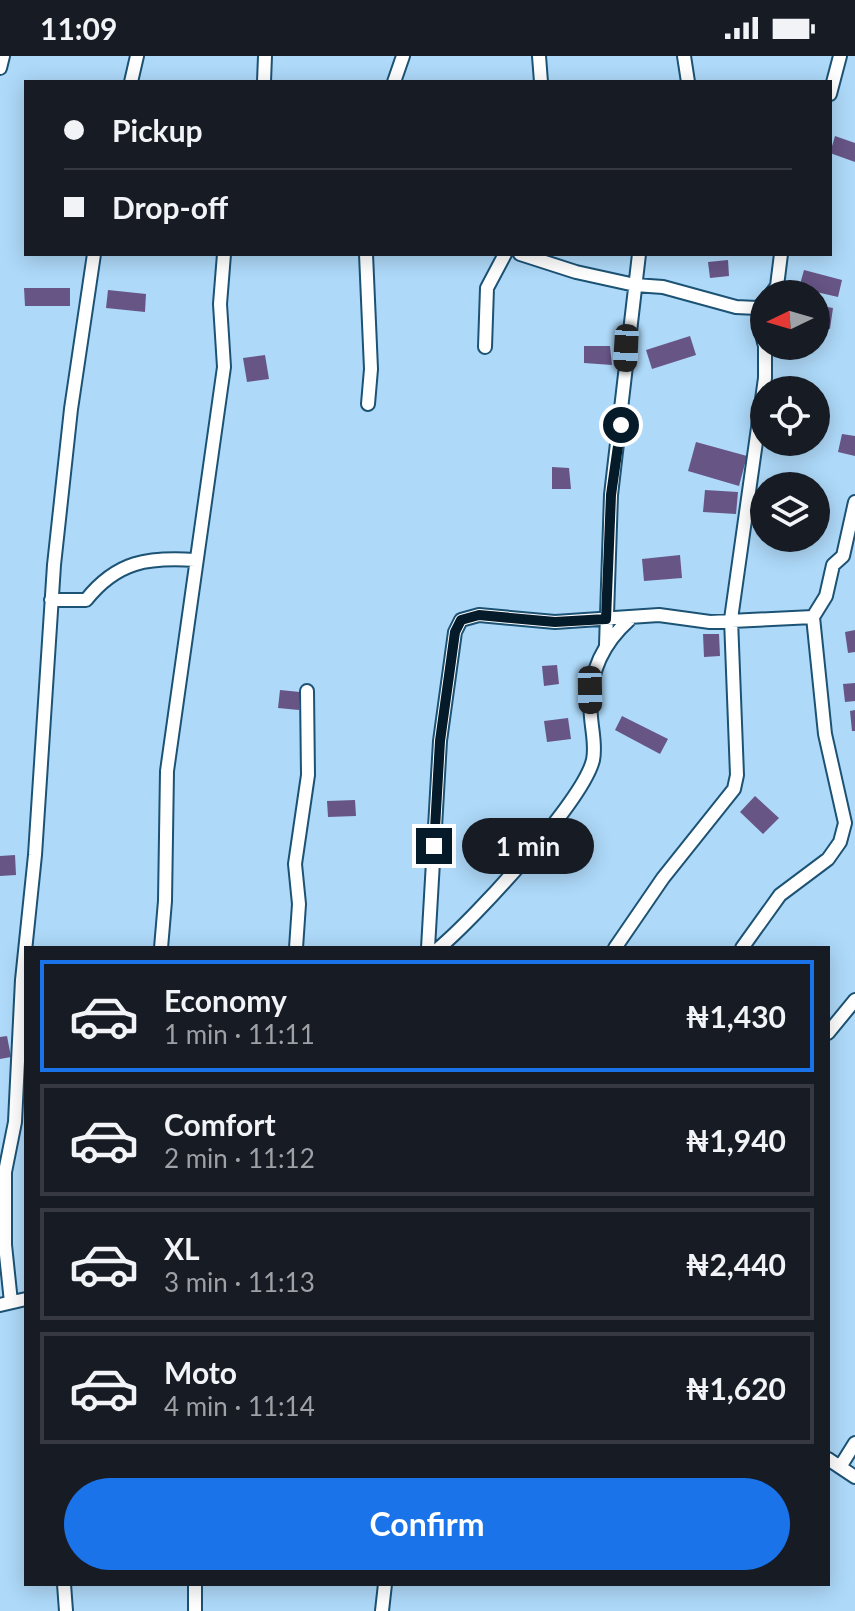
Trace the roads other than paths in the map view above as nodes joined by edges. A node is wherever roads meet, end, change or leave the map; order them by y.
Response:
1 (3, 56) edge
2 (137, 56) edge
3 (265, 56) edge
4 (403, 56) edge
5 (539, 56) edge
6 (684, 56) edge
7 (841, 58) edge
8 (855, 60) edge
9 (0, 68) edge
10 (131, 80) edge
11 (264, 80) edge
12 (395, 80) edge
13 (541, 80) edge
14 (688, 80) edge
15 (832, 87) edge
16 (94, 256) edge
17 (224, 256) edge
18 (366, 256) edge
19 (504, 256) edge
20 (530, 256) edge
21 (639, 256) edge
22 (781, 256) edge
23 (778, 280) edge
24 (635, 285) junction
25 (750, 306) edge
26 (485, 347) dead end
27 (764, 360) edge
28 (368, 404) dead end
29 (855, 502) edge
30 (849, 556) edge
31 (195, 560) junction
32 (51, 600) junction
33 (813, 617) junction
34 (606, 619) junction
35 (731, 619) junction
36 (629, 620) junction
37 (606, 645) junction
38 (307, 691) dead end
39 (26, 946) edge
40 (161, 946) edge
41 (296, 946) edge
42 (428, 946) edge
43 (441, 946) edge
44 (616, 946) edge
45 (743, 946) edge
46 (24, 961) edge
47 (855, 1000) edge
48 (830, 1031) edge
49 (6, 1304) edge
50 (855, 1443) edge
51 (830, 1460) edge
52 (840, 1467) junction
53 (855, 1477) edge
54 (64, 1586) edge
55 (195, 1586) edge
56 (385, 1586) edge
57 (66, 1611) edge
58 (195, 1611) edge
59 (382, 1611) edge

1 - 9 street
2 - 10 street
3 - 11 street
4 - 12 street
5 - 13 street
6 - 14 street
7 - 8 street
7 - 15 street
16 - 32 street
17 - 31 street
18 - 28 street
19 - 26 street
20 - 24 street
21 - 24 street
22 - 23 street
24 - 25 street
24 - 34 street
27 - 35 street
29 - 30 street
30 - 33 street
31 - 32 street
31 - 40 street
32 - 39 street
33 - 35 street
33 - 45 street
34 - 36 street
34 - 37 street
34 - 42 street
35 - 36 street
35 - 44 street
36 - 37 street
37 - 43 street
38 - 41 street
46 - 49 street
47 - 48 street
50 - 52 street
51 - 52 street
52 - 53 street
54 - 57 street
55 - 58 street
56 - 59 street

